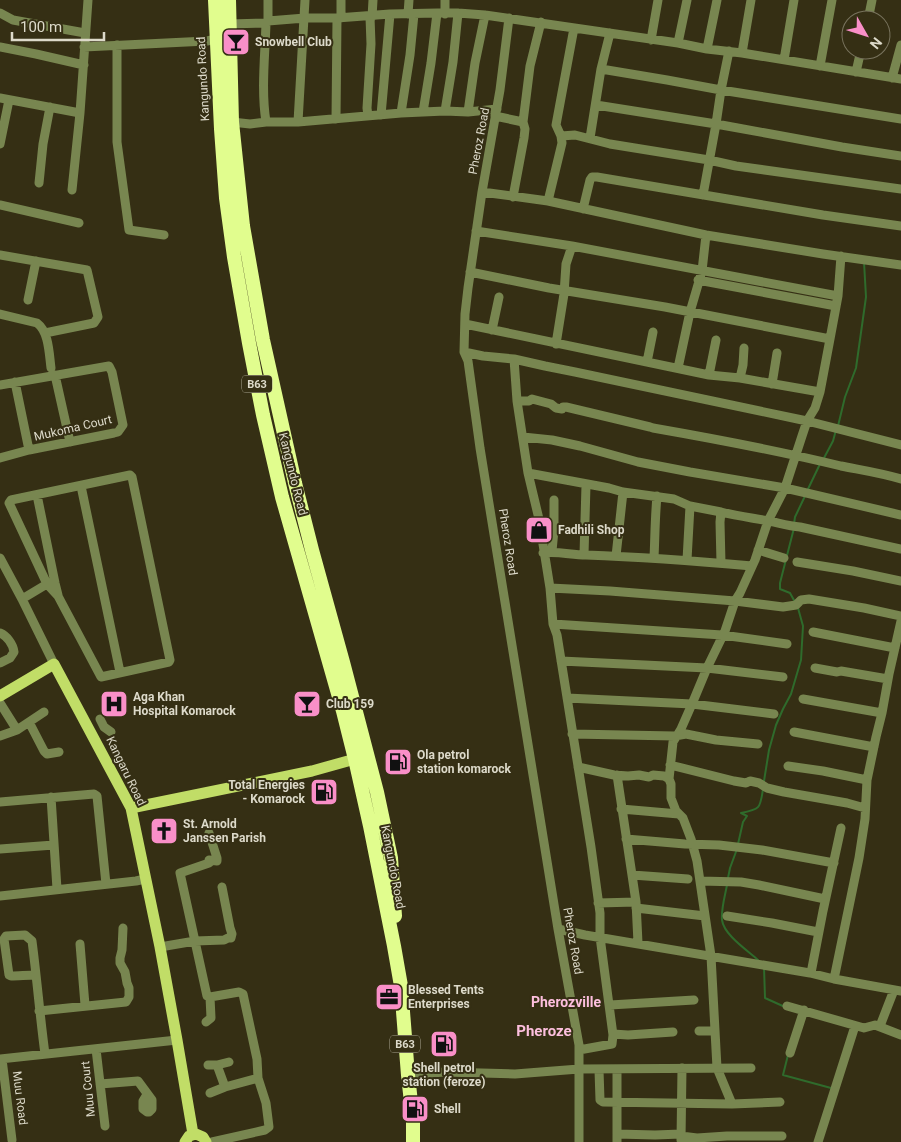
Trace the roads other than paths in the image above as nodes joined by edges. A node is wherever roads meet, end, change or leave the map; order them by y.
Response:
1 (88, 0) edge
2 (215, 0) edge
3 (229, 0) edge
4 (268, 0) edge
5 (305, 0) edge
6 (341, 0) edge
7 (373, 0) edge
8 (409, 0) edge
9 (445, 0) edge
10 (658, 0) edge
11 (687, 0) edge
12 (717, 0) edge
13 (794, 0) edge
14 (832, 0) edge
15 (749, 1) edge
16 (0, 13) edge
17 (441, 13) junction
18 (458, 13) junction
19 (390, 14) junction
20 (411, 14) junction
21 (485, 15) junction
22 (371, 17) junction
23 (305, 18) junction
24 (339, 18) junction
25 (509, 18) junction
26 (267, 22) junction
27 (541, 22) junction
28 (229, 24) junction
29 (574, 28) junction
30 (85, 33) junction
31 (610, 33) junction
32 (216, 39) junction
33 (651, 40) junction
34 (678, 43) junction
35 (117, 45) junction
36 (901, 45) edge
37 (0, 47) edge
38 (84, 47) junction
39 (707, 49) junction
40 (729, 52) junction
41 (742, 53) junction
42 (784, 60) junction
43 (859, 60) edge
44 (84, 65) junction
45 (820, 66) junction
46 (601, 69) junction
47 (856, 72) junction
48 (897, 78) edge
49 (721, 90) junction
50 (4, 99) edge
51 (596, 105) junction
52 (50, 107) junction
53 (445, 111) junction
54 (423, 112) junction
55 (468, 112) junction
56 (80, 113) junction
57 (401, 113) junction
58 (496, 113) junction
59 (381, 115) junction
60 (368, 116) junction
61 (336, 119) junction
62 (901, 119) edge
63 (232, 122) junction
64 (266, 122) junction
65 (298, 122) junction
66 (523, 122) junction
67 (716, 124) junction
68 (561, 136) junction
69 (590, 138) junction
70 (0, 144) edge
71 (901, 156) edge
72 (709, 160) junction
73 (39, 183) dead end
74 (72, 190) dead end
75 (901, 190) edge
76 (482, 192) junction
77 (703, 195) junction
78 (512, 196) junction
79 (548, 201) junction
80 (0, 204) edge
81 (583, 209) junction
82 (79, 223) dead end
83 (901, 226) edge
84 (476, 231) junction
85 (706, 235) junction
86 (164, 236) dead end
87 (572, 246) junction
88 (0, 255) edge
89 (841, 256) junction
90 (36, 261) junction
91 (901, 265) edge
92 (702, 271) junction
93 (470, 272) junction
94 (698, 280) junction
95 (564, 290) junction
96 (838, 296) junction
97 (499, 297) dead end
98 (28, 300) dead end
99 (836, 306) junction
100 (690, 312) junction
101 (0, 314) edge
102 (465, 324) junction
103 (492, 330) junction
104 (654, 332) dead end
105 (45, 333) junction
106 (830, 338) junction
107 (716, 340) dead end
108 (556, 344) junction
109 (744, 348) dead end
110 (464, 352) junction
111 (777, 353) dead end
112 (514, 359) junction
113 (647, 362) junction
114 (678, 368) junction
115 (53, 371) junction
116 (709, 375) junction
117 (740, 378) junction
118 (15, 382) junction
119 (772, 384) junction
120 (0, 385) edge
121 (820, 392) junction
122 (517, 401) junction
123 (807, 421) junction
124 (523, 437) junction
125 (70, 442) junction
126 (901, 445) edge
127 (29, 450) junction
128 (796, 455) junction
129 (0, 458) edge
130 (528, 473) junction
131 (901, 479) edge
132 (586, 484) junction
133 (81, 486) junction
134 (784, 488) junction
135 (623, 492) junction
136 (37, 495) junction
137 (657, 496) junction
138 (554, 500) dead end
139 (690, 506) junction
140 (722, 512) junction
141 (901, 515) edge
142 (768, 521) junction
143 (901, 549) edge
144 (758, 550) junction
145 (548, 552) junction
146 (584, 555) junction
147 (616, 556) junction
148 (0, 558) edge
149 (654, 558) junction
150 (784, 558) dead end
151 (687, 560) junction
152 (797, 562) dead end
153 (721, 563) junction
154 (752, 566) junction
155 (901, 581) edge
156 (51, 584) junction
157 (550, 588) junction
158 (22, 599) junction
159 (735, 601) junction
160 (901, 616) edge
161 (901, 621) edge
162 (553, 624) junction
163 (812, 632) dead end
164 (0, 633) edge
165 (722, 635) junction
166 (787, 644) dead end
167 (896, 648) junction
168 (561, 660) junction
169 (0, 663) edge
170 (54, 664) junction
171 (707, 668) junction
172 (814, 668) dead end
173 (120, 672) junction
174 (782, 677) dead end
175 (888, 679) junction
176 (0, 696) edge
177 (567, 698) junction
178 (803, 699) dead end
179 (0, 703) edge
180 (692, 704) junction
181 (44, 712) dead end
182 (882, 713) junction
183 (774, 714) dead end
184 (100, 719) dead end
185 (29, 722) junction
186 (17, 730) junction
187 (111, 732) dead end
188 (794, 732) dead end
189 (572, 734) junction
190 (0, 736) edge
191 (676, 736) junction
192 (758, 744) dead end
193 (874, 747) junction
194 (58, 752) dead end
195 (355, 759) junction
196 (670, 765) junction
197 (788, 766) dead end
198 (578, 767) junction
199 (616, 775) junction
200 (670, 779) junction
201 (867, 780) junction
202 (51, 797) junction
203 (0, 802) edge
204 (131, 808) junction
205 (865, 808) junction
206 (621, 809) junction
207 (679, 814) junction
208 (841, 828) dead end
209 (209, 833) dead end
210 (626, 839) junction
211 (693, 844) junction
212 (54, 845) junction
213 (0, 849) edge
214 (834, 863) junction
215 (632, 874) junction
216 (145, 879) junction
217 (688, 879) dead end
218 (700, 881) junction
219 (106, 884) junction
220 (222, 887) dead end
221 (57, 889) junction
222 (0, 896) edge
223 (826, 899) junction
224 (598, 903) junction
225 (636, 905) junction
226 (705, 916) junction
227 (727, 916) dead end
228 (122, 928) dead end
229 (558, 929) junction
230 (818, 932) junction
231 (600, 936) junction
232 (196, 941) junction
233 (638, 943) junction
234 (80, 944) dead end
235 (394, 946) junction
236 (160, 947) junction
237 (711, 956) junction
238 (811, 974) junction
239 (36, 976) junction
240 (834, 979) junction
241 (898, 990) edge
242 (210, 997) junction
243 (694, 1000) dead end
244 (610, 1005) junction
245 (85, 1006) junction
246 (787, 1006) dead end
247 (804, 1010) junction
248 (39, 1011) junction
249 (206, 1022) dead end
250 (855, 1026) junction
251 (880, 1026) junction
252 (699, 1031) dead end
253 (715, 1031) junction
254 (673, 1032) dead end
255 (613, 1034) junction
256 (901, 1035) edge
257 (177, 1040) junction
258 (96, 1049) junction
259 (580, 1050) junction
260 (790, 1053) dead end
261 (44, 1054) junction
262 (1, 1059) edge
263 (229, 1062) dead end
264 (682, 1068) junction
265 (717, 1068) junction
266 (751, 1068) dead end
267 (579, 1069) junction
268 (599, 1070) junction
269 (617, 1070) junction
270 (408, 1075) junction
271 (258, 1078) junction
272 (100, 1084) junction
273 (225, 1086) junction
274 (210, 1093) dead end
275 (148, 1095) dead end
276 (617, 1102) junction
277 (780, 1102) dead end
278 (681, 1104) junction
279 (732, 1104) junction
280 (105, 1126) dead end
281 (782, 1136) dead end
282 (681, 1137) edge
283 (189, 1138) edge
284 (617, 1138) edge
285 (12, 1140) dead end
286 (225, 1141) edge
287 (206, 1142) edge
288 (212, 1142) edge
289 (414, 1142) edge
290 (579, 1142) edge
291 (818, 1142) edge

1 - 30 street
2 - 32 highway, Kangundo Road / B63
3 - 28 highway, Kangundo Road / B63
4 - 26 street
5 - 23 street
6 - 24 street
7 - 22 street
8 - 20 street
9 - 17 street
10 - 33 street
11 - 34 street
12 - 39 street
13 - 42 street
14 - 45 street
15 - 41 street
16 - 30 street
17 - 18 street
17 - 20 street
17 - 54 street
18 - 21 street
18 - 53 street
19 - 20 street
19 - 22 street
19 - 59 street
20 - 57 street
21 - 25 street
21 - 55 street
22 - 24 street
22 - 60 street
23 - 24 street
23 - 26 street
23 - 65 street
24 - 61 street
25 - 27 street
25 - 58 street, Pheroz Road
26 - 28 street
26 - 64 street
27 - 29 street
27 - 66 street
28 - 63 highway, Kangundo Road / B63
29 - 31 street
29 - 68 street
30 - 38 street
31 - 33 street
31 - 46 street
32 - 35 street
32 - 195 highway, Kangundo Road / B63
33 - 34 street
34 - 39 street
35 - 38 street
35 - 86 street
36 - 48 street
37 - 44 street
38 - 44 street
39 - 40 street
40 - 41 street
40 - 49 street
41 - 42 street
42 - 45 street
43 - 47 street
44 - 56 street
45 - 47 street
46 - 49 street
46 - 51 street
47 - 48 street
49 - 62 street
49 - 67 street
50 - 52 street
50 - 70 street
51 - 67 street
51 - 69 street
52 - 56 street
52 - 73 street
53 - 54 street
53 - 55 street
54 - 57 street
55 - 58 street
56 - 74 street
57 - 59 street
58 - 66 street
58 - 76 street, Pheroz Road
59 - 60 street
60 - 61 street
61 - 65 street
63 - 64 street
63 - 235 highway, Kangundo Road / B63
64 - 65 street
66 - 78 street
67 - 71 street
67 - 72 street
68 - 69 street
68 - 79 street
69 - 72 street
72 - 75 street
72 - 77 street
76 - 78 street
76 - 84 street, Pheroz Road
77 - 81 street
77 - 83 street
78 - 79 street
79 - 81 street
80 - 82 street
81 - 85 street
84 - 87 street
84 - 93 street, Pheroz Road
85 - 89 street
85 - 92 street
87 - 92 street
87 - 95 street
88 - 90 street
89 - 91 street
89 - 96 street
90 - 98 street
90 - 105 street
92 - 94 street
92 - 96 street
93 - 95 street
93 - 102 street, Pheroz Road
94 - 99 street
94 - 100 street
95 - 100 street
95 - 108 street
96 - 99 street
97 - 103 street
99 - 106 street
100 - 106 street
100 - 114 street
101 - 105 street
102 - 103 street
102 - 110 street, Pheroz Road
103 - 108 street
104 - 113 street
105 - 115 street
106 - 121 street
107 - 116 street
108 - 113 street
109 - 117 street
110 - 112 street
110 - 229 street, Pheroz Road
111 - 119 street
112 - 122 street
112 - 123 street
113 - 114 street
114 - 116 street
115 - 118 street
115 - 125 street
115 - 125 street, Mukoma Court
116 - 117 street
117 - 119 street
118 - 120 street
118 - 127 street
119 - 121 street
121 - 123 street
122 - 124 street
122 - 128 street
123 - 126 street
123 - 128 street
124 - 130 street
124 - 134 street
125 - 127 street, Mukoma Court
127 - 129 street, Mukoma Court
128 - 131 street
128 - 134 street
130 - 132 street
130 - 145 street
132 - 135 street
132 - 146 street
133 - 136 street
133 - 173 street
133 - 173 street
134 - 141 street
134 - 142 street
135 - 137 street
135 - 147 street
136 - 156 street
136 - 156 street
137 - 139 street
137 - 149 street
138 - 145 street
139 - 140 street
139 - 151 street
140 - 142 street
140 - 153 street
142 - 143 street
142 - 144 street
144 - 150 street
144 - 154 street
145 - 146 street
145 - 157 street
146 - 147 street
147 - 149 street
148 - 158 street, Kangaru Road
149 - 151 street
151 - 153 street
152 - 155 street
153 - 154 street
154 - 159 street
156 - 158 street
156 - 173 street
157 - 159 street
157 - 162 street
158 - 170 street, Kangaru Road
159 - 160 street
159 - 165 street
161 - 167 street
162 - 165 street
162 - 168 street
163 - 167 street
164 - 169 street
165 - 166 street
165 - 171 street
167 - 175 street
168 - 171 street
168 - 177 street
170 - 176 main road
170 - 204 main road, Kangaru Road
171 - 174 street
171 - 180 street
172 - 175 street
175 - 182 street
177 - 180 street
177 - 189 street
178 - 182 street
179 - 186 street
180 - 183 street
180 - 191 street
181 - 185 street
182 - 193 street
184 - 187 street
185 - 186 street
185 - 194 street
186 - 190 street
188 - 193 street
189 - 191 street
189 - 198 street
191 - 192 street
191 - 196 street
193 - 201 street
195 - 204 main road
195 - 235 highway, Kangundo Road / B63
196 - 200 street
196 - 205 street
197 - 201 street
198 - 199 street
198 - 224 street
199 - 200 street
199 - 206 street
200 - 207 street
201 - 205 street
202 - 203 street
202 - 212 street
202 - 219 street
204 - 216 main road, Kangaru Road
205 - 240 street
206 - 207 street
206 - 210 street
207 - 211 street
208 - 214 street
209 - 232 street
210 - 211 street
210 - 215 street
211 - 214 street
211 - 218 street
212 - 213 street
212 - 221 street
214 - 223 street
215 - 217 street
215 - 225 street
216 - 219 street
216 - 236 main road, Kangaru Road
218 - 223 street
218 - 226 street
219 - 221 street
220 - 232 street
221 - 222 street
223 - 230 street
224 - 225 street
224 - 231 street
225 - 226 street
225 - 233 street
226 - 237 street
227 - 230 street
228 - 245 street
229 - 231 street
229 - 259 street, Pheroz Road
230 - 238 street
231 - 233 street
231 - 244 street
232 - 236 street
232 - 242 street
233 - 237 street
234 - 245 street
235 - 270 highway, Kangundo Road / B63
236 - 257 main road, Kangaru Road
237 - 238 street
237 - 253 street
238 - 240 street
239 - 239 street
239 - 248 street
240 - 241 street
241 - 251 street
242 - 249 street
242 - 271 street
243 - 244 street
244 - 255 street
245 - 248 street
246 - 247 street
247 - 250 street
247 - 260 street
248 - 261 street
250 - 251 street
250 - 291 street
251 - 256 street
252 - 253 street
253 - 265 street
254 - 255 street
255 - 259 street
257 - 258 street
257 - 283 main road, Kangaru Road
258 - 261 street
258 - 272 street, Muu Court
259 - 267 street, Pheroz Road
261 - 262 street
262 - 285 street, Muu Road
263 - 273 street
264 - 265 street
264 - 269 street
264 - 278 street
265 - 266 street
265 - 279 street
267 - 268 street
267 - 270 street
267 - 290 street, Pheroz Road
268 - 269 street
268 - 276 street
269 - 276 street
270 - 289 highway, Kangundo Road / B63
271 - 273 street
271 - 286 street
272 - 275 street
272 - 280 street, Muu Court
273 - 274 street
276 - 278 street
276 - 284 street
277 - 279 street
278 - 279 street
278 - 282 street
281 - 282 street
282 - 284 street
283 - 287 main road
286 - 288 street

